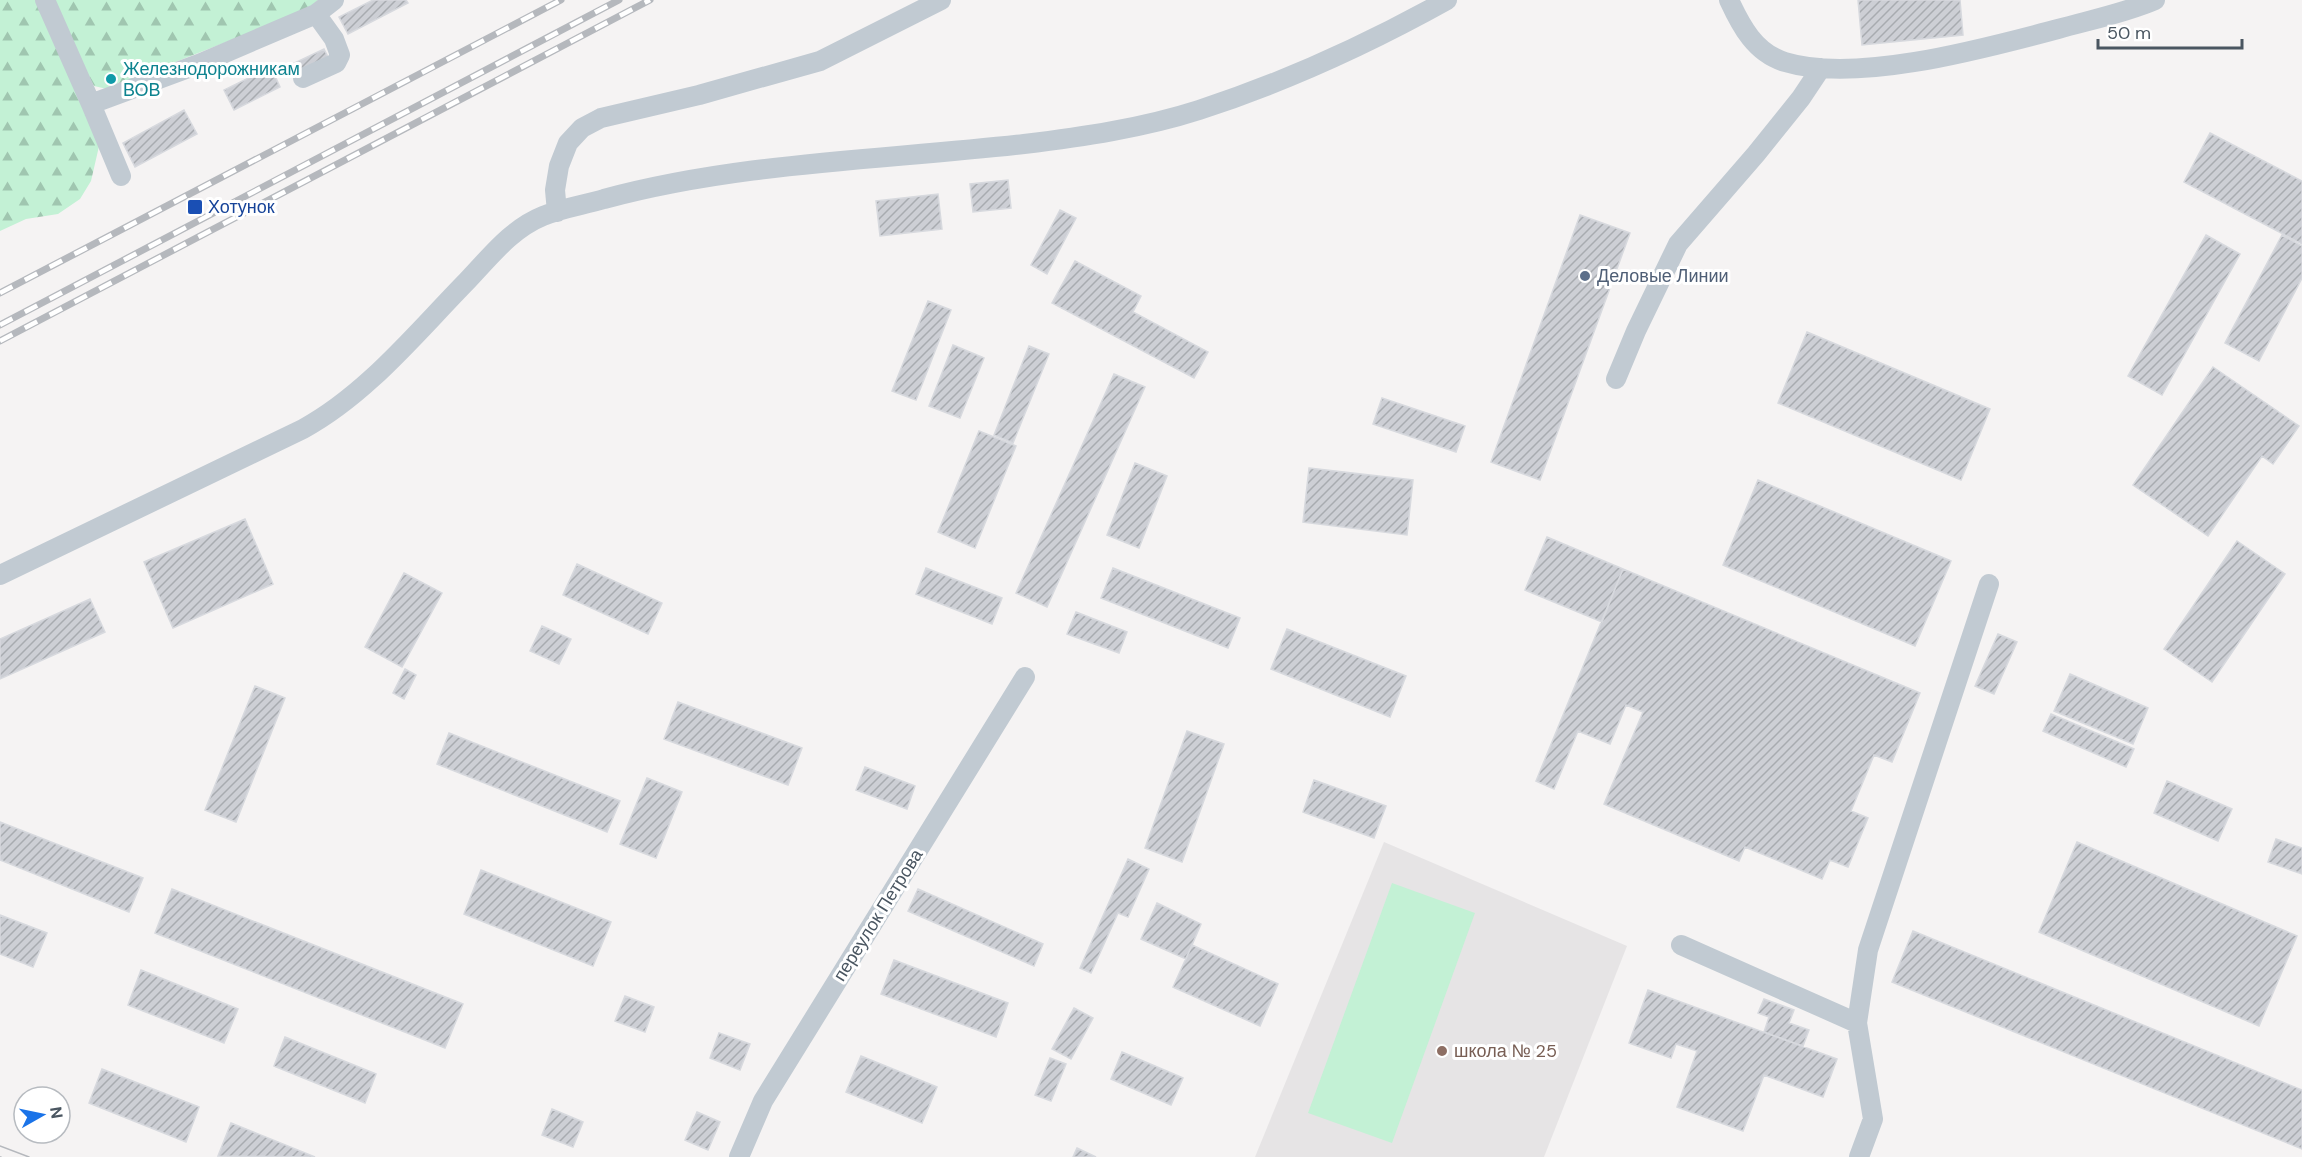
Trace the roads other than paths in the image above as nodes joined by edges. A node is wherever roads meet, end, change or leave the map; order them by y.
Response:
1 (45, 0) edge
2 (333, 0) edge
3 (941, 0) edge
4 (1447, 0) edge
5 (1729, 0) edge
6 (2155, 0) edge
7 (316, 14) junction
8 (1821, 68) junction
9 (303, 78) dead end
10 (91, 104) junction
11 (121, 176) dead end
12 (557, 212) junction
13 (1616, 379) dead end
14 (0, 575) edge
15 (1989, 584) dead end
16 (1025, 677) dead end
17 (1681, 945) dead end
18 (1857, 1023) junction
19 (739, 1157) edge
20 (1859, 1157) edge

1 - 10 street
2 - 7 street
3 - 12 street
4 - 12 street
5 - 8 street
6 - 8 street
7 - 9 street
7 - 10 street
8 - 13 street
10 - 11 street
12 - 14 street
15 - 18 street
16 - 19 street, переулок Петрова
17 - 18 street
18 - 20 street

